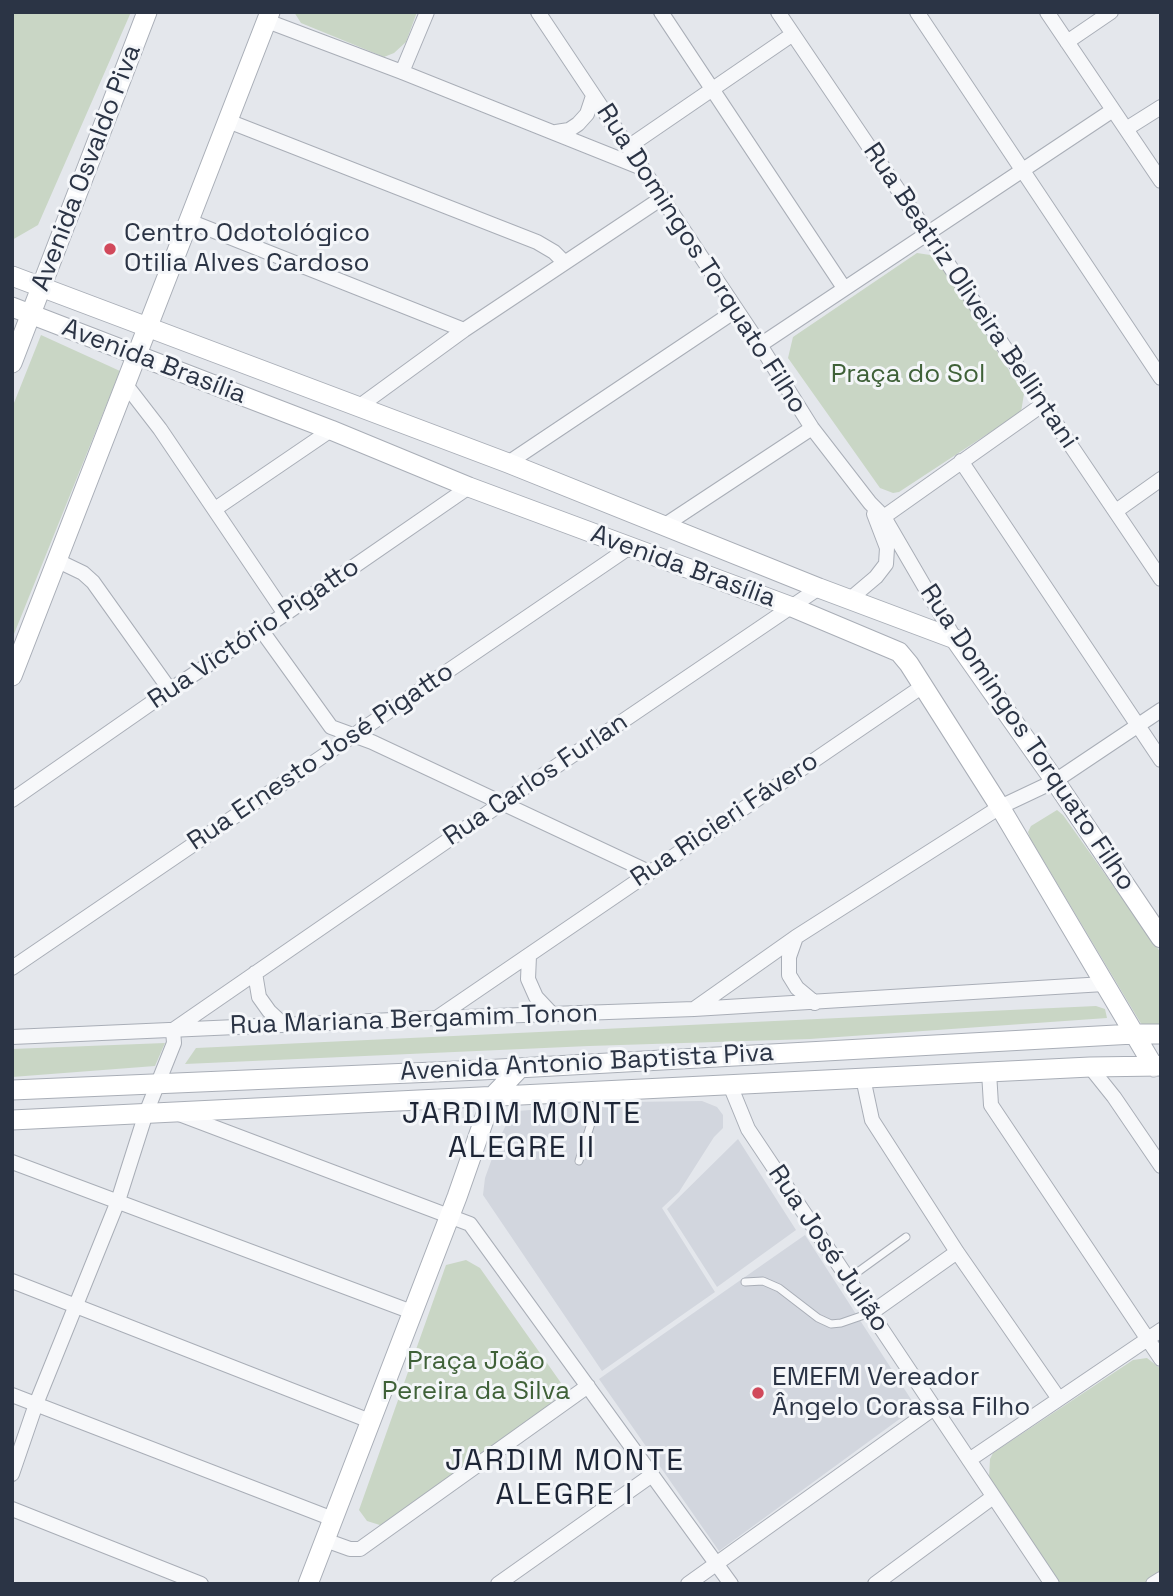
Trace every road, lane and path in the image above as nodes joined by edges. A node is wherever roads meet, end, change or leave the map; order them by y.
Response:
1 (147, 12) edge
2 (427, 12) edge
3 (538, 12) edge
4 (661, 12) edge
5 (778, 12) edge
6 (917, 12) edge
7 (1047, 12) edge
8 (1111, 12) edge
9 (268, 17) edge
10 (793, 34) junction
11 (1067, 42) junction
12 (402, 72) junction
13 (712, 89) junction
14 (593, 96) junction
15 (1161, 107) edge
16 (1113, 110) junction
17 (228, 121) junction
18 (1126, 129) junction
19 (556, 132) junction
20 (628, 147) junction
21 (642, 168) junction
22 (1022, 170) junction
23 (1161, 181) edge
24 (662, 198) junction
25 (189, 221) junction
26 (928, 232) junction
27 (564, 262) junction
28 (12, 276) edge
29 (42, 287) junction
30 (844, 288) junction
31 (12, 307) edge
32 (735, 311) junction
33 (32, 314) junction
34 (149, 327) junction
35 (464, 330) junction
36 (760, 345) junction
37 (138, 355) junction
38 (12, 363) edge
39 (1161, 378) edge
40 (126, 385) junction
41 (1042, 405) junction
42 (356, 408) junction
43 (813, 428) junction
44 (331, 430) junction
45 (961, 461) junction
46 (508, 463) junction
47 (1161, 479) edge
48 (468, 487) junction
49 (215, 509) junction
50 (1116, 511) junction
51 (880, 520) junction
52 (665, 526) junction
53 (630, 547) junction
54 (58, 561) junction
55 (1161, 579) edge
56 (819, 588) junction
57 (850, 599) junction
58 (792, 607) junction
59 (285, 614) junction
60 (262, 631) junction
61 (955, 639) junction
62 (12, 676) edge
63 (923, 686) junction
64 (170, 690) junction
65 (1161, 710) edge
66 (1137, 726) junction
67 (352, 735) junction
68 (1161, 760) edge
69 (39, 780) junction
70 (1055, 781) junction
71 (12, 783) edge
72 (12, 800) edge
73 (502, 803) junction
74 (1000, 807) junction
75 (649, 872) junction
76 (796, 937) junction
77 (1161, 938) edge
78 (529, 956) junction
79 (12, 968) edge
80 (255, 973) junction
81 (1104, 984) junction
82 (815, 1003) junction
83 (694, 1009) junction
84 (552, 1014) junction
85 (438, 1018) junction
86 (284, 1024) junction
87 (173, 1030) junction
88 (1134, 1034) junction
89 (1161, 1034) edge
90 (12, 1037) edge
91 (628, 1062) junction
92 (1090, 1066) junction
93 (1157, 1067) edge
94 (520, 1068) junction
95 (481, 1070) junction
96 (989, 1072) junction
97 (863, 1078) junction
98 (159, 1083) junction
99 (730, 1085) junction
100 (12, 1090) edge
101 (628, 1090) junction
102 (601, 1092) junction
103 (492, 1097) junction
104 (146, 1113) junction
105 (175, 1113) junction
106 (12, 1120) edge
107 (579, 1161) dead end
108 (12, 1162) edge
109 (1161, 1166) edge
110 (118, 1201) junction
111 (449, 1217) junction
112 (906, 1237) dead end
113 (957, 1252) junction
114 (848, 1279) junction
115 (12, 1281) edge
116 (745, 1282) dead end
117 (75, 1306) junction
118 (412, 1312) junction
119 (871, 1312) junction
120 (1161, 1330) edge
121 (1148, 1339) junction
122 (1161, 1359) edge
123 (588, 1386) junction
124 (12, 1395) edge
125 (1059, 1399) junction
126 (36, 1404) junction
127 (934, 1408) junction
128 (370, 1421) junction
129 (969, 1460) junction
130 (12, 1474) edge
131 (652, 1475) junction
132 (993, 1497) junction
133 (12, 1508) edge
134 (333, 1519) junction
135 (325, 1540) junction
136 (717, 1564) junction
137 (1161, 1579) edge
138 (201, 1584) edge
139 (308, 1584) edge
140 (498, 1584) edge
141 (688, 1584) edge
142 (731, 1584) edge
143 (874, 1584) edge
144 (1052, 1584) edge
145 (1153, 1584) edge

1 - 29 main road, Avenida Osvaldo Piva
2 - 12 street
3 - 14 street, Rua Domingos Torquato Filho
4 - 13 street
5 - 10 street, Rua Beatriz Oliveira Bellintani
6 - 22 street
7 - 11 street
8 - 11 street
9 - 12 street
9 - 17 main road
10 - 13 street
10 - 26 street, Rua Beatriz Oliveira Bellintani
11 - 16 street
12 - 19 street
13 - 20 street
13 - 30 street
14 - 19 street
14 - 20 street, Rua Domingos Torquato Filho
15 - 18 street
16 - 18 street
16 - 22 street
17 - 25 main road
17 - 27 street
18 - 23 street
19 - 21 street
20 - 21 street, Rua Domingos Torquato Filho
21 - 24 street, Rua Domingos Torquato Filho
22 - 26 street
22 - 39 street
24 - 27 street
24 - 32 street, Rua Domingos Torquato Filho
25 - 34 main road
25 - 35 street
26 - 30 street
26 - 41 street, Rua Beatriz Oliveira Bellintani
27 - 35 street
28 - 29 main road, Avenida Brasília
29 - 33 main road, Avenida Osvaldo Piva
29 - 34 main road, Avenida Brasília
30 - 36 street
31 - 33 main road, Avenida Brasília
32 - 36 street, Rua Domingos Torquato Filho
32 - 46 street
33 - 37 main road, Avenida Brasília
33 - 38 main road, Avenida Osvaldo Piva
34 - 37 main road
34 - 42 main road, Avenida Brasília
35 - 42 street
36 - 43 street, Rua Domingos Torquato Filho
37 - 40 main road
37 - 44 main road, Avenida Brasília
40 - 49 street
40 - 54 main road
41 - 45 street
41 - 50 street, Rua Beatriz Oliveira Bellintani
42 - 46 main road, Avenida Brasília
43 - 51 street, Rua Domingos Torquato Filho
43 - 52 street
44 - 48 main road, Avenida Brasília
44 - 49 street
45 - 51 street
45 - 66 street
46 - 52 main road, Avenida Brasília
47 - 50 street
48 - 53 main road, Avenida Brasília
48 - 59 street, Rua Victório Pigatto
49 - 59 street
50 - 55 street, Rua Beatriz Oliveira Bellintani
51 - 57 street, Rua Domingos Torquato Filho
51 - 61 street, Rua Domingos Torquato Filho
52 - 56 main road, Avenida Brasília
53 - 58 main road, Avenida Brasília
53 - 67 street, Rua Ernesto José Pigatto
54 - 62 main road
54 - 64 street
56 - 57 main road, Avenida Brasília
56 - 58 street, Rua Carlos Furlan
57 - 61 main road, Avenida Brasília
58 - 63 main road, Avenida Brasília
58 - 73 street, Rua Carlos Furlan
59 - 60 street, Rua Victório Pigatto
60 - 64 street, Rua Victório Pigatto
60 - 67 street
61 - 70 main road, Rua Domingos Torquato Filho
63 - 74 main road, Avenida Brasília
63 - 75 street, Rua Ricieri Fávero
64 - 69 street, Rua Victório Pigatto
65 - 66 street
66 - 68 street
66 - 70 street
67 - 73 street
67 - 79 street, Rua Ernesto José Pigatto
69 - 71 street, Rua Victório Pigatto
69 - 72 street, Rua Victório Pigatto
70 - 74 street
70 - 77 main road, Rua Domingos Torquato Filho
73 - 75 street
73 - 80 street, Rua Carlos Furlan
74 - 76 street
74 - 81 main road, Avenida Brasília
75 - 78 street, Rua Ricieri Fávero
76 - 82 street
76 - 83 street
78 - 84 street
78 - 85 street, Rua Ricieri Fávero
80 - 86 street
80 - 87 street, Rua Carlos Furlan
81 - 82 street, Rua Mariana Bergamim Tonon
81 - 88 main road, Avenida Brasília
82 - 83 street, Rua Mariana Bergamim Tonon
83 - 84 street, Rua Mariana Bergamim Tonon
84 - 85 street, Rua Mariana Bergamim Tonon
85 - 86 street, Rua Mariana Bergamim Tonon
86 - 87 street, Rua Mariana Bergamim Tonon
87 - 90 street, Rua Mariana Bergamim Tonon
87 - 98 street
88 - 89 main road, Avenida Antonio Baptista Piva
88 - 91 main road, Avenida Antonio Baptista Piva
88 - 93 main road, Avenida Brasília
91 - 94 main road, Avenida Antonio Baptista Piva
91 - 101 main road
92 - 93 main road, Avenida Antonio Baptista Piva
92 - 96 main road, Avenida Antonio Baptista Piva
92 - 109 street
94 - 95 main road, Avenida Antonio Baptista Piva
94 - 103 main road
95 - 98 main road, Avenida Antonio Baptista Piva
95 - 103 main road
96 - 97 main road, Avenida Antonio Baptista Piva
96 - 121 street
97 - 99 main road, Avenida Antonio Baptista Piva
97 - 113 street
98 - 100 main road, Avenida Antonio Baptista Piva
98 - 104 street
99 - 101 main road, Avenida Antonio Baptista Piva
99 - 114 street, Rua José Julião
101 - 102 main road, Avenida Antonio Baptista Piva
102 - 103 main road, Avenida Antonio Baptista Piva
102 - 107 lane
103 - 105 main road, Avenida Antonio Baptista Piva
103 - 111 main road
104 - 105 main road, Avenida Antonio Baptista Piva
104 - 106 main road, Avenida Antonio Baptista Piva
104 - 110 street
105 - 111 street
108 - 110 street
110 - 117 street
110 - 118 street
111 - 118 main road
111 - 123 street
112 - 114 lane
113 - 119 street
113 - 125 street
114 - 119 street, Rua José Julião
115 - 117 street
116 - 119 lane
117 - 126 street
117 - 128 street
118 - 128 main road
119 - 127 street, Rua José Julião
120 - 121 street
121 - 122 street
121 - 125 street
123 - 131 street
123 - 135 street
124 - 126 street
125 - 129 street
126 - 130 street
126 - 134 street
127 - 129 street, Rua José Julião
127 - 136 street
128 - 134 main road
129 - 132 street, Rua José Julião
131 - 136 street
131 - 140 street
132 - 143 street
132 - 144 street, Rua José Julião
133 - 138 street
134 - 135 main road
135 - 139 main road
136 - 141 street
136 - 142 street
137 - 145 street

